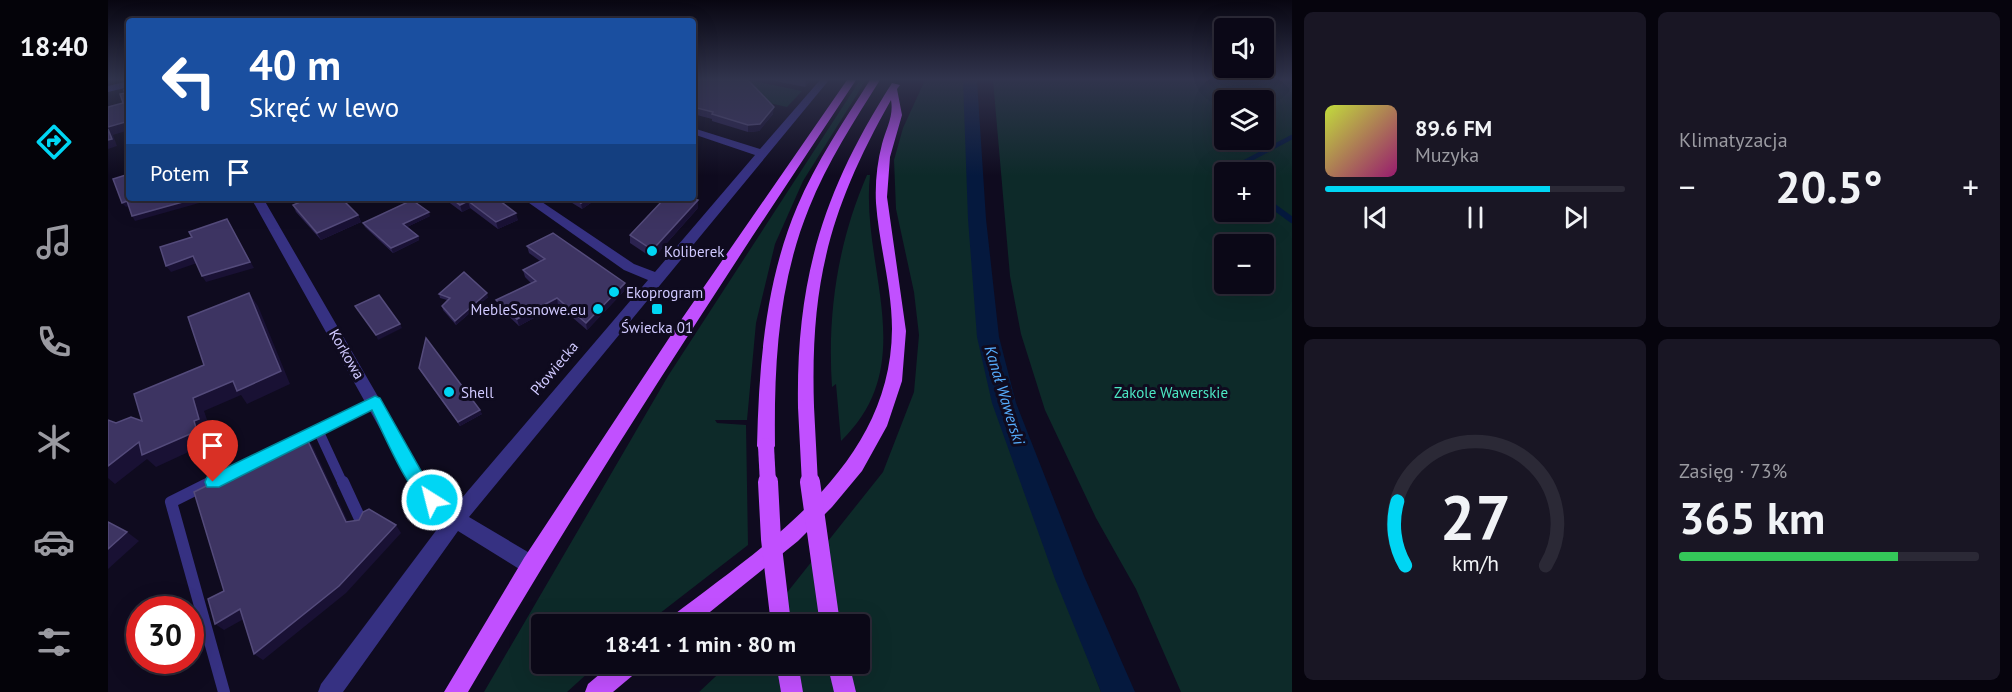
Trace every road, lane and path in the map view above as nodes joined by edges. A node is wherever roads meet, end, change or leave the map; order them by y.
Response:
1 (796, 112) edge
2 (829, 112) edge
3 (855, 112) edge
4 (881, 112) edge
5 (897, 112) edge
6 (696, 132) edge
7 (761, 153) junction
8 (259, 201) edge
9 (532, 201) edge
10 (656, 278) junction
11 (375, 402) junction
12 (318, 430) junction
13 (456, 519) junction
14 (361, 520) edge
15 (531, 565) junction
16 (691, 614) edge
17 (780, 614) edge
18 (829, 614) edge
19 (617, 674) edge
20 (789, 674) edge
21 (841, 674) edge
22 (792, 691) edge
23 (224, 692) edge
24 (329, 692) edge
25 (455, 692) edge
26 (596, 692) edge
27 (845, 692) edge

1 - 7 street, Płowiecka
2 - 15 main road
3 - 17 main road, bridge
4 - 18 main road, bridge
5 - 16 main road
6 - 7 street
7 - 10 street, Płowiecka
8 - 11 street, Korkowa
9 - 10 street
10 - 13 street, Płowiecka
11 - 12 lane
11 - 13 street, Korkowa
12 - 14 lane
12 - 23 lane
13 - 15 street, Korkowa
13 - 24 street, Płowiecka
15 - 25 main road
19 - 26 main road
20 - 22 main road
21 - 27 main road

